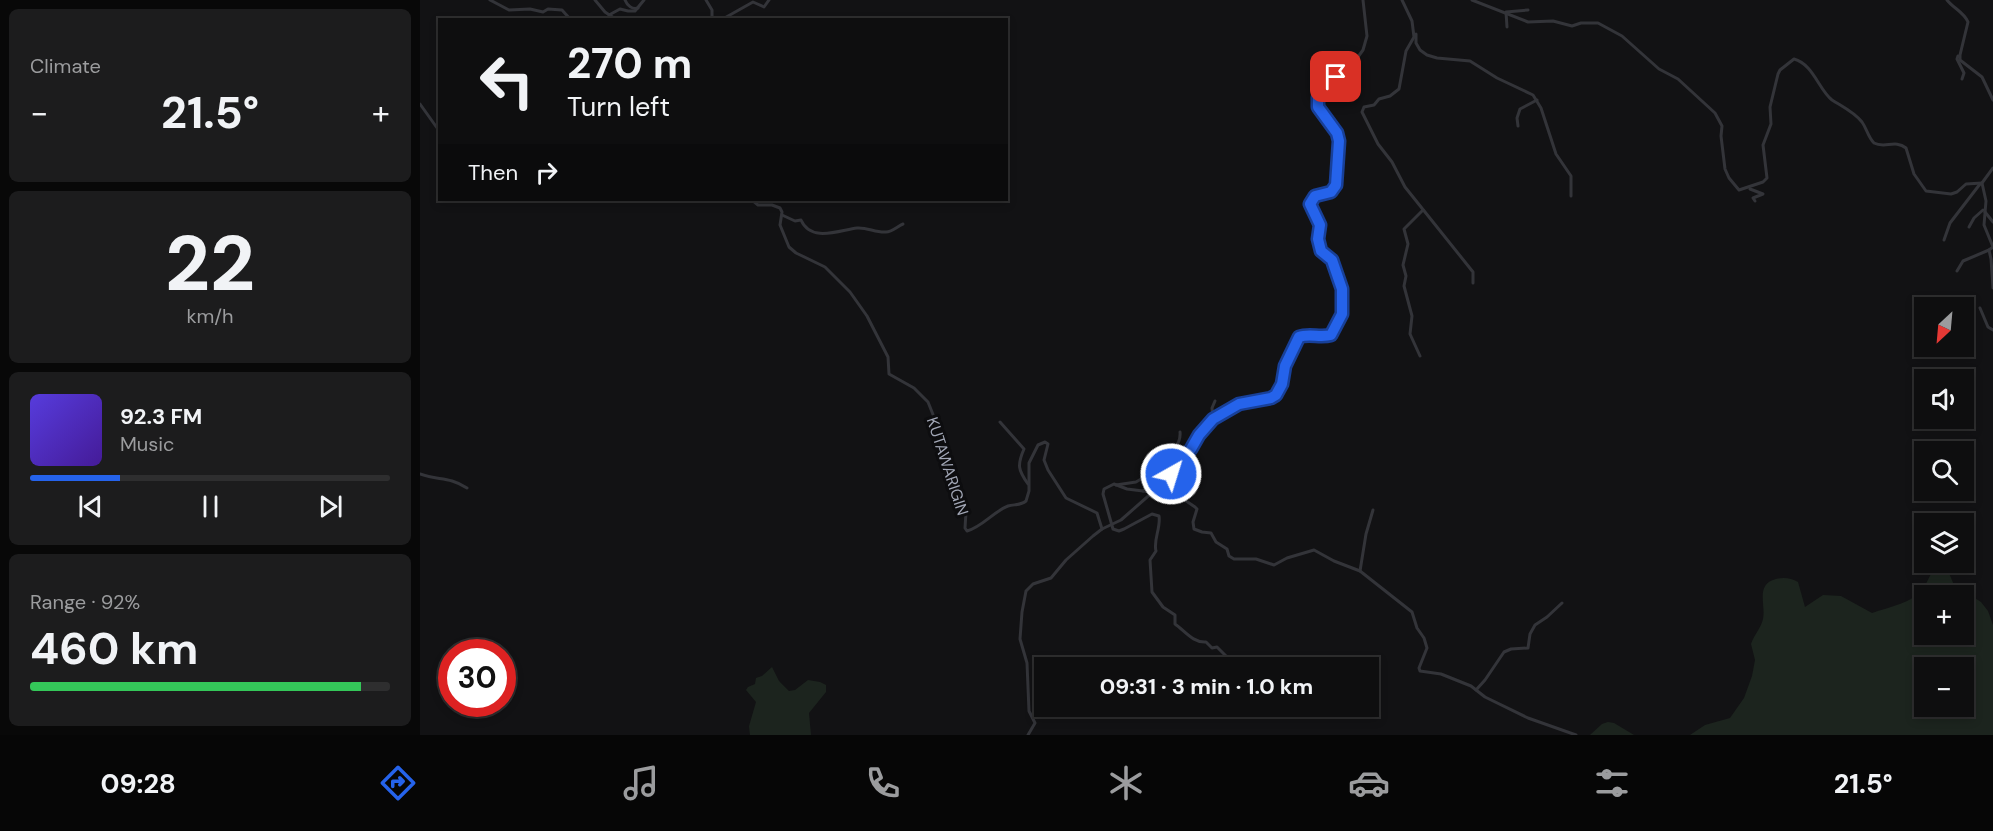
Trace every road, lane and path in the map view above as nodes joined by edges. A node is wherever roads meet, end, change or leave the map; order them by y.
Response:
1 (490, 0) edge
2 (595, 0) edge
3 (625, 0) edge
4 (644, 0) edge
5 (706, 0) edge
6 (769, 0) edge
7 (1363, 0) edge
8 (1402, 0) edge
9 (1472, 0) edge
10 (1947, 0) edge
11 (640, 8) junction
12 (1528, 10) dead end
13 (1506, 13) junction
14 (609, 15) junction
15 (569, 18) edge
16 (614, 18) edge
17 (712, 18) edge
18 (725, 18) edge
19 (1414, 27) junction
20 (1507, 27) dead end
21 (1960, 55) junction
22 (1962, 79) dead end
23 (1993, 99) edge
24 (1537, 100) junction
25 (420, 104) edge
26 (1518, 126) dead end
27 (438, 129) edge
28 (1993, 168) edge
29 (1981, 184) junction
30 (1748, 188) junction
31 (1571, 196) dead end
32 (753, 201) edge
33 (1755, 201) dead end
34 (1985, 209) junction
35 (1423, 210) junction
36 (782, 214) junction
37 (1993, 222) edge
38 (903, 224) dead end
39 (1969, 226) dead end
40 (1944, 240) dead end
41 (1989, 250) junction
42 (1957, 270) dead end
43 (1473, 283) dead end
44 (1993, 288) edge
45 (1980, 308) dead end
46 (1993, 330) edge
47 (1420, 356) dead end
48 (1215, 401) dead end
49 (1213, 419) junction
50 (1000, 422) dead end
51 (1180, 432) dead end
52 (420, 474) edge
53 (1148, 475) junction
54 (1116, 485) junction
55 (1029, 486) junction
56 (467, 488) dead end
57 (1154, 490) junction
58 (1143, 491) junction
59 (1373, 510) dead end
60 (1111, 525) junction
61 (1102, 529) junction
62 (1360, 571) junction
63 (1562, 603) dead end
64 (1226, 656) dead end
65 (1476, 690) junction
66 (1028, 735) edge
67 (1576, 735) edge

1 - 15 street
2 - 14 street
3 - 11 street
4 - 11 street
5 - 17 street
6 - 18 street
7 - 49 street
8 - 19 street
9 - 13 street
10 - 21 street
11 - 14 street
12 - 13 street
13 - 20 street
13 - 30 street
14 - 16 street
19 - 24 street
19 - 35 street
21 - 22 street
21 - 23 street
24 - 26 street
24 - 31 street
25 - 27 street
28 - 29 street
29 - 30 street
29 - 34 street
29 - 40 street
30 - 33 street
32 - 36 street
34 - 37 street
34 - 39 street
34 - 41 street
35 - 43 street
35 - 47 street
36 - 38 street
36 - 55 street, KUTAWARIGIN
41 - 42 street
41 - 44 street
45 - 46 street
48 - 49 street
49 - 57 street
50 - 55 street
51 - 53 street
52 - 56 street
53 - 54 street
53 - 58 street
54 - 58 street
54 - 60 street
55 - 61 street
57 - 58 street
57 - 60 street
57 - 62 street
59 - 62 street
60 - 61 street
60 - 64 street
61 - 66 street
62 - 65 street
63 - 65 street
65 - 67 street

